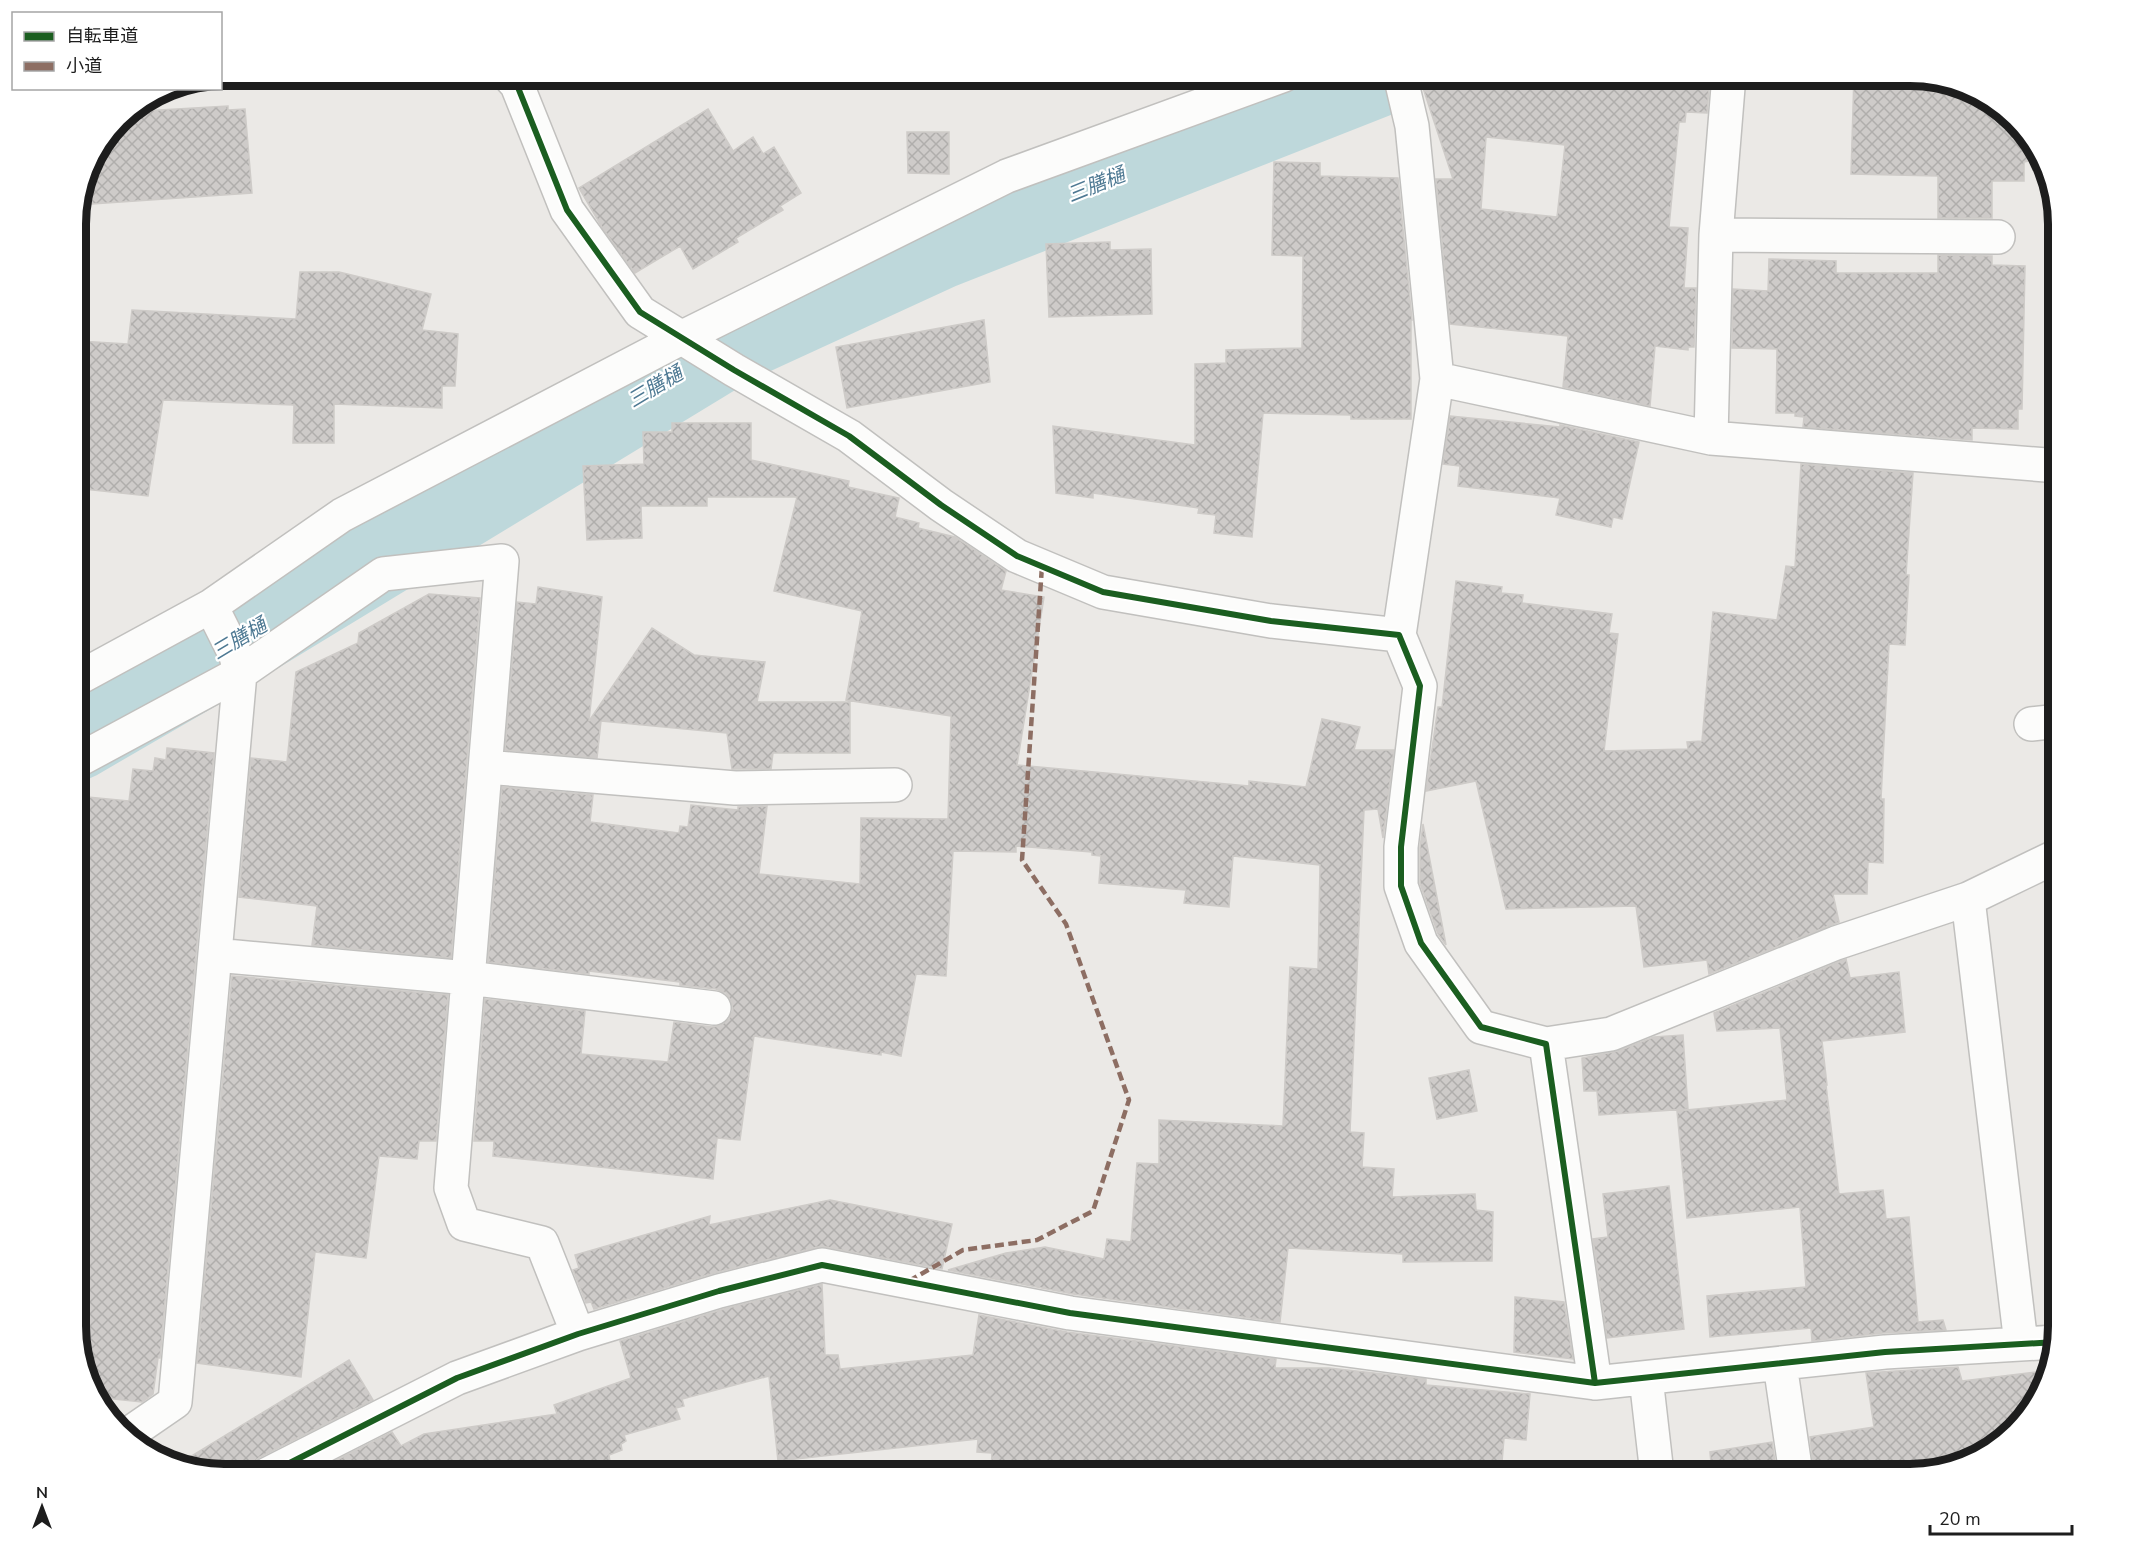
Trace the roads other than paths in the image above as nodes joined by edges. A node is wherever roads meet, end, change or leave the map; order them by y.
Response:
1 (517, 86) edge
2 (1254, 86) edge
3 (1403, 86) edge
4 (1728, 86) edge
5 (1716, 235) junction
6 (1998, 237) dead end
7 (687, 341) junction
8 (1437, 379) junction
9 (1711, 438) junction
10 (2049, 465) edge
11 (215, 614) junction
12 (1399, 635) junction
13 (238, 665) junction
14 (86, 675) edge
15 (86, 755) edge
16 (486, 767) junction
17 (895, 785) dead end
18 (2049, 860) edge
19 (1968, 899) junction
20 (215, 955) junction
21 (468, 978) junction
22 (714, 1008) dead end
23 (1546, 1044) junction
24 (578, 1334) junction
25 (2047, 1342) edge
26 (2020, 1344) junction
27 (1780, 1364) junction
28 (1646, 1378) junction
29 (1595, 1383) junction
30 (134, 1430) edge
31 (288, 1464) edge
32 (1656, 1464) edge
33 (1795, 1464) edge

1 - 7 street
2 - 7 street
3 - 8 street
4 - 5 street
5 - 6 street
5 - 9 street
7 - 11 street
7 - 12 street
8 - 9 street
8 - 12 street
9 - 10 street
11 - 13 street
11 - 14 street
12 - 23 street
13 - 15 street
13 - 16 street
13 - 20 street
16 - 17 street
16 - 21 street
18 - 19 street
19 - 23 street
19 - 26 street
20 - 21 street
20 - 30 street
21 - 22 street
21 - 24 street
23 - 29 street
24 - 29 street
24 - 31 street
25 - 26 street
26 - 27 street
27 - 28 street
27 - 33 street
28 - 29 street
28 - 32 street

